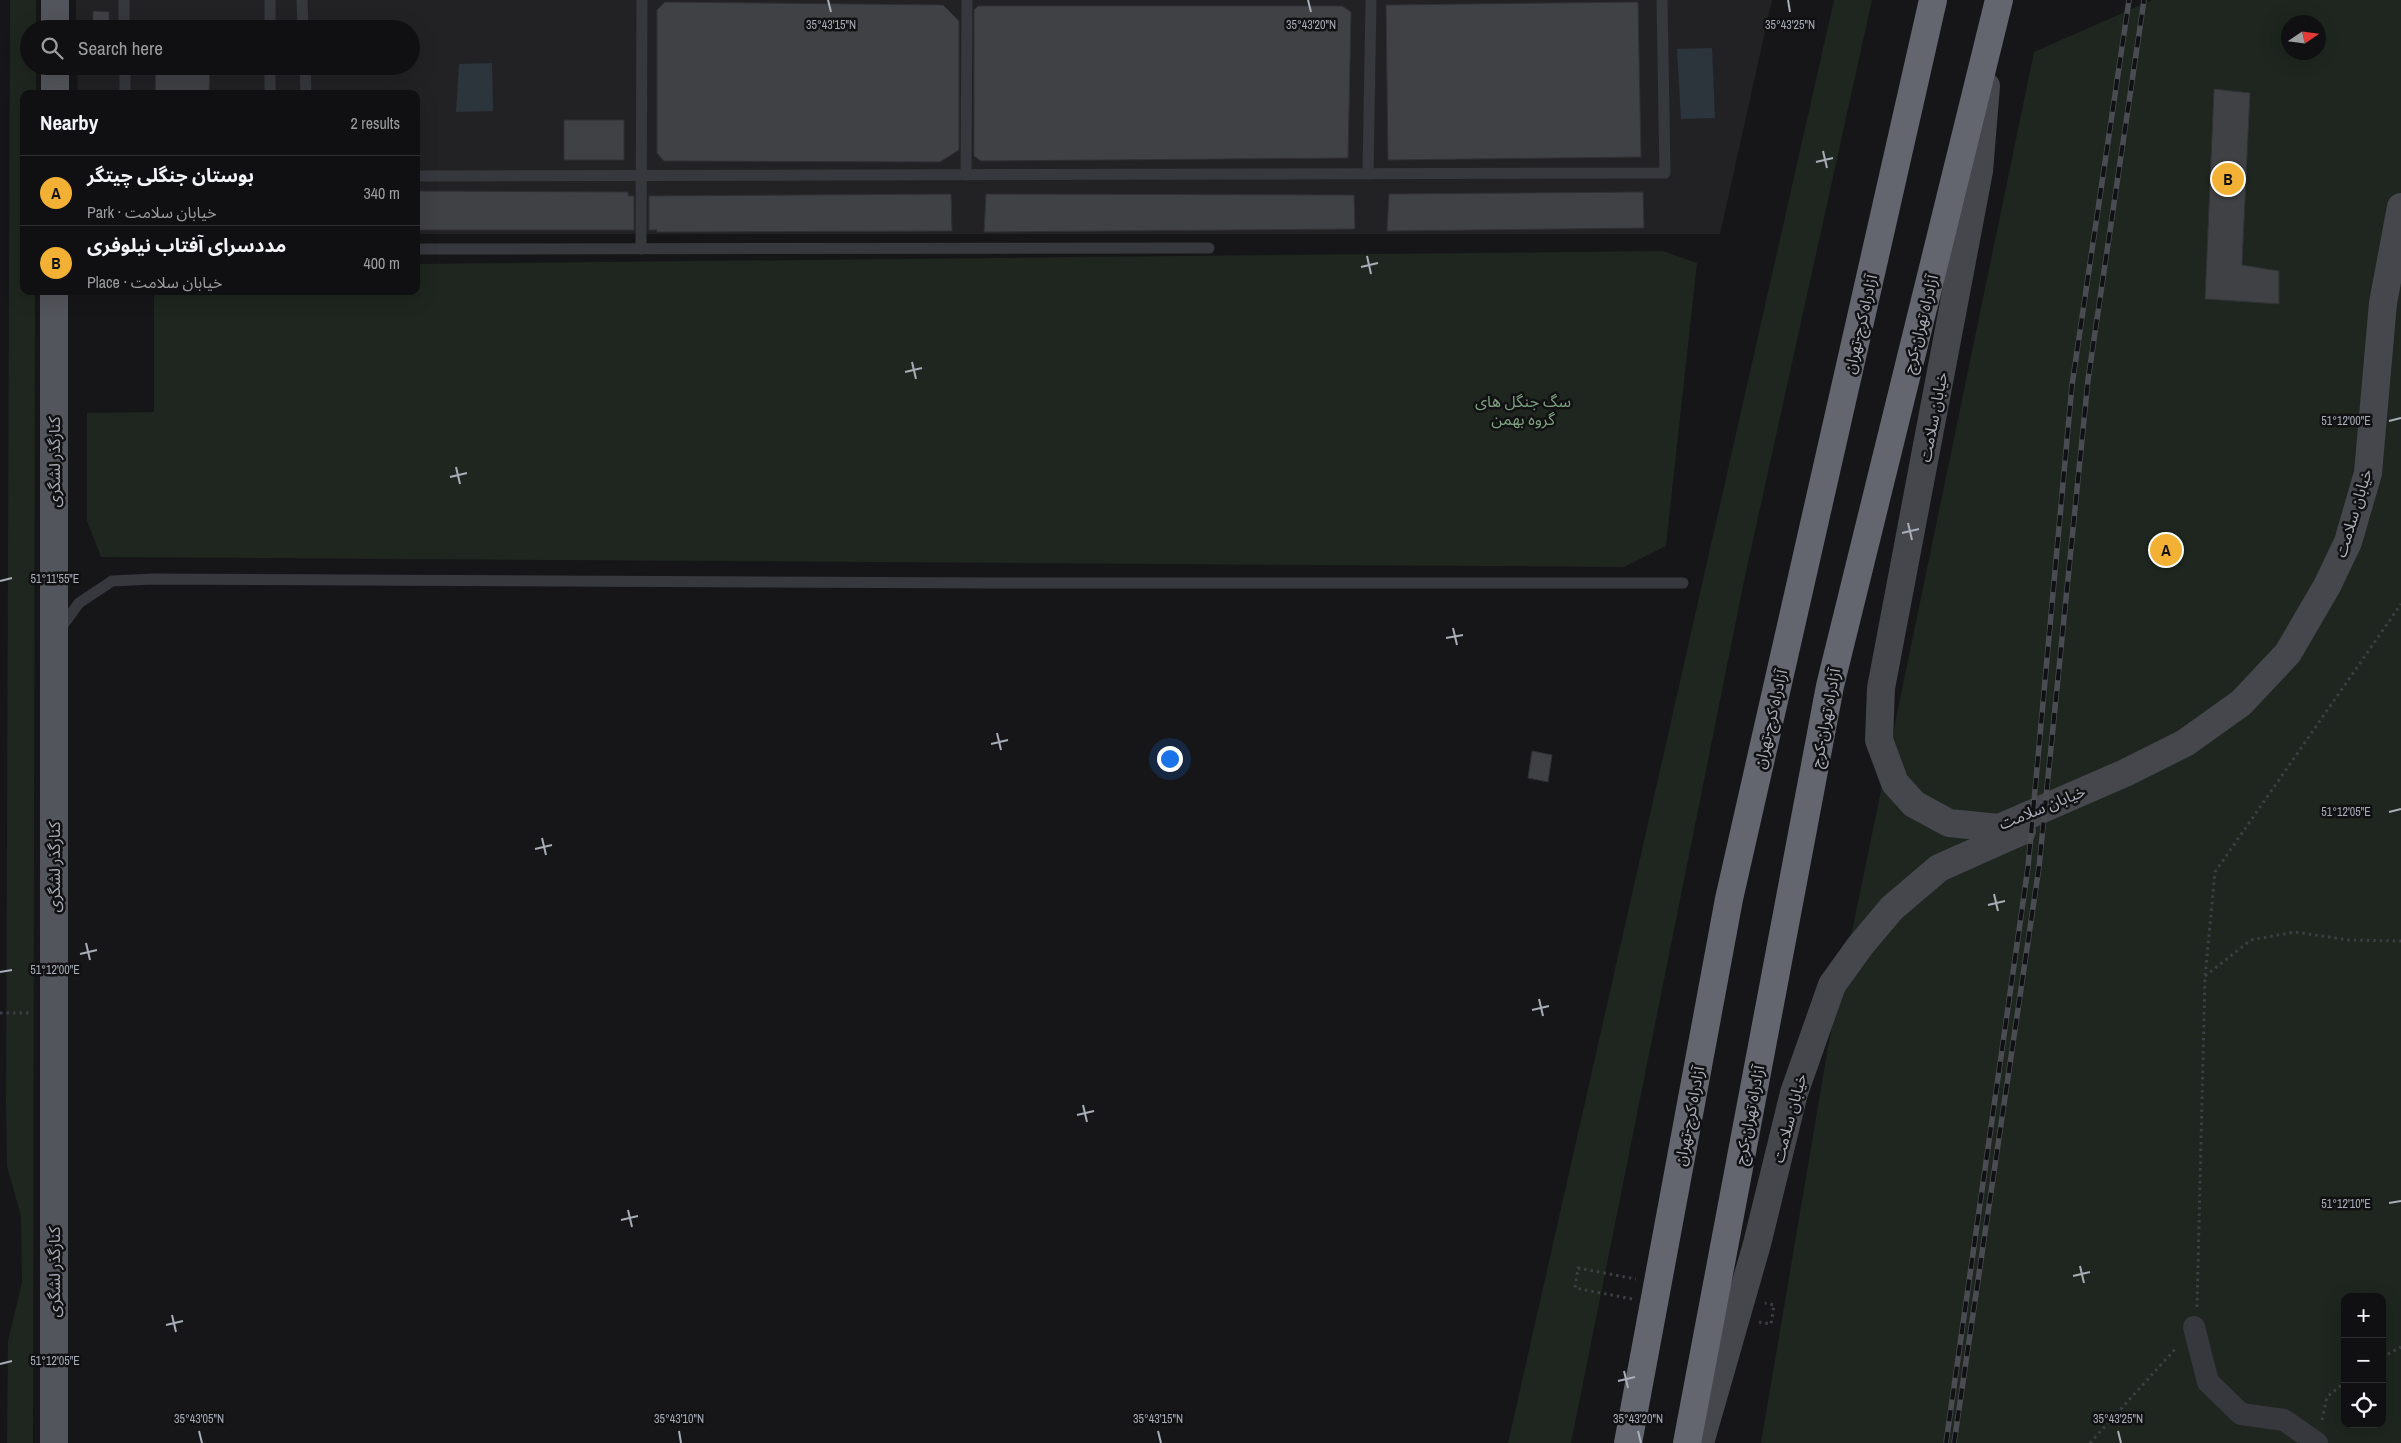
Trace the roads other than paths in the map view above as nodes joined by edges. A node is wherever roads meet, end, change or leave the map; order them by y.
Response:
1 (55, 0) edge
2 (124, 0) edge
3 (270, 0) edge
4 (302, 0) edge
5 (642, 0) edge
6 (967, 0) edge
7 (1371, 0) edge
8 (1662, 0) edge
9 (1933, 0) edge
10 (1999, 0) edge
11 (55, 20) edge
12 (124, 20) edge
13 (270, 20) edge
14 (303, 20) edge
15 (1989, 50) junction
16 (55, 75) edge
17 (125, 75) edge
18 (270, 75) edge
19 (305, 75) edge
20 (55, 90) edge
21 (125, 90) edge
22 (270, 90) edge
23 (306, 90) edge
24 (1368, 174) junction
25 (966, 175) junction
26 (420, 176) edge
27 (642, 176) junction
28 (2401, 207) edge
29 (1209, 248) dead end
30 (420, 249) edge
31 (641, 249) junction
32 (54, 295) edge
33 (2395, 308) edge
34 (1683, 583) dead end
35 (54, 636) junction
36 (2194, 1327) road end
37 (2319, 1434) edge
38 (54, 1443) edge
39 (1628, 1443) edge
40 (1687, 1443) edge
41 (1700, 1443) edge

1 - 11 main road
2 - 12 lane
3 - 13 lane
4 - 14 lane
5 - 27 lane
6 - 25 lane
7 - 24 lane
8 - 24 lane
9 - 39 highway, آزادراه کرج-تهران
10 - 15 highway, آزادراه تهران-کرج
15 - 33 main road, خیابان سلامت
15 - 40 highway, آزادراه تهران-کرج
16 - 20 main road
17 - 21 lane
18 - 22 lane
19 - 23 lane
24 - 25 lane
25 - 27 lane
26 - 27 lane
27 - 31 lane
28 - 33 main road, خیابان سلامت
29 - 31 lane
30 - 31 lane
32 - 35 main road, کنارگذر لشگری
33 - 41 main road, خیابان سلامت
34 - 35 lane
35 - 38 main road, کنارگذر لشگری
36 - 37 street

